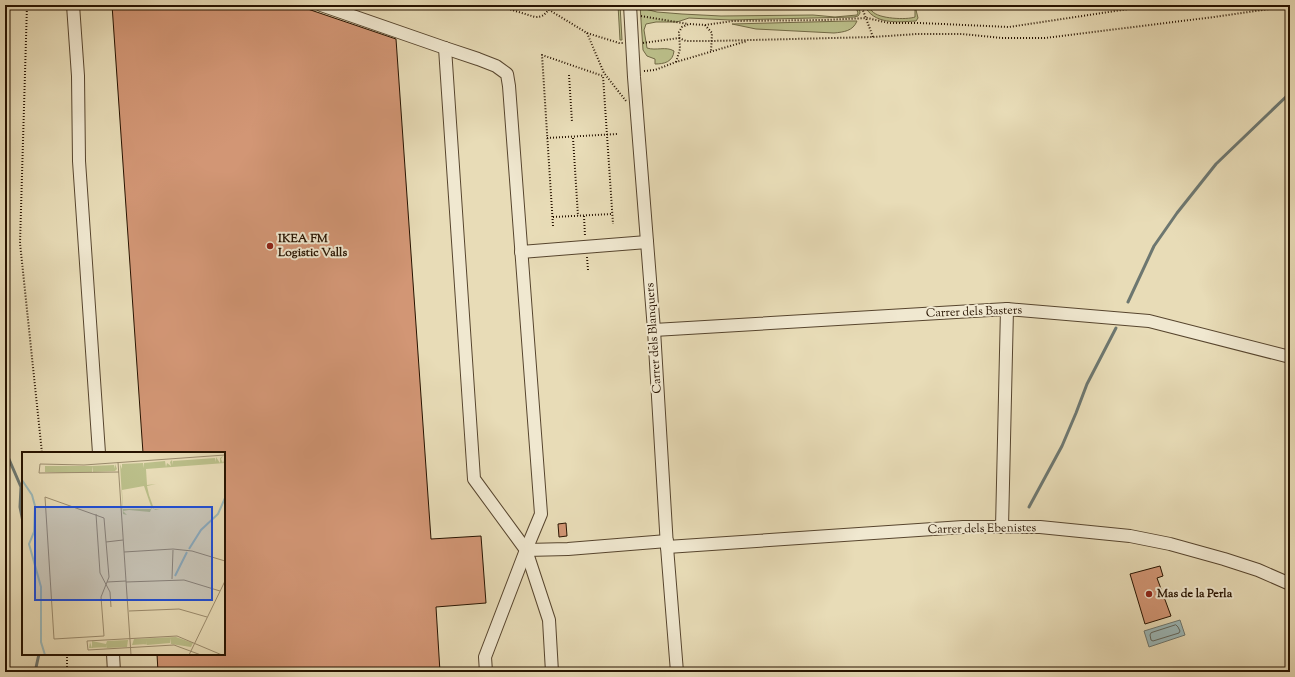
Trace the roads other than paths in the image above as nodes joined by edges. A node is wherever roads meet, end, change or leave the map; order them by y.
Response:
1 (73, 5) edge
2 (321, 5) edge
3 (630, 5) edge
4 (445, 48) junction
5 (647, 242) junction
6 (521, 252) junction
7 (1008, 309) junction
8 (654, 330) junction
9 (1290, 357) edge
10 (99, 452) edge
11 (1002, 526) junction
12 (667, 544) junction
13 (526, 550) junction
14 (1290, 584) edge
15 (113, 655) edge
16 (114, 672) edge
17 (486, 672) edge
18 (552, 672) edge
19 (677, 672) edge

1 - 10 street
2 - 4 street
3 - 5 street, Carrer dels Blanquers
4 - 6 street
4 - 13 street
5 - 6 street
5 - 8 street, Carrer dels Blanquers
6 - 13 street
7 - 8 street, Carrer dels Basters
7 - 9 street, Carrer dels Basters
7 - 11 street
8 - 12 street, Carrer dels Blanquers
11 - 12 street, Carrer dels Ebenistes
11 - 14 street, Carrer dels Ebenistes
12 - 13 street, Carrer dels Ebenistes
12 - 19 street, Carrer dels Blanquers
13 - 17 street
13 - 18 street
15 - 16 street

